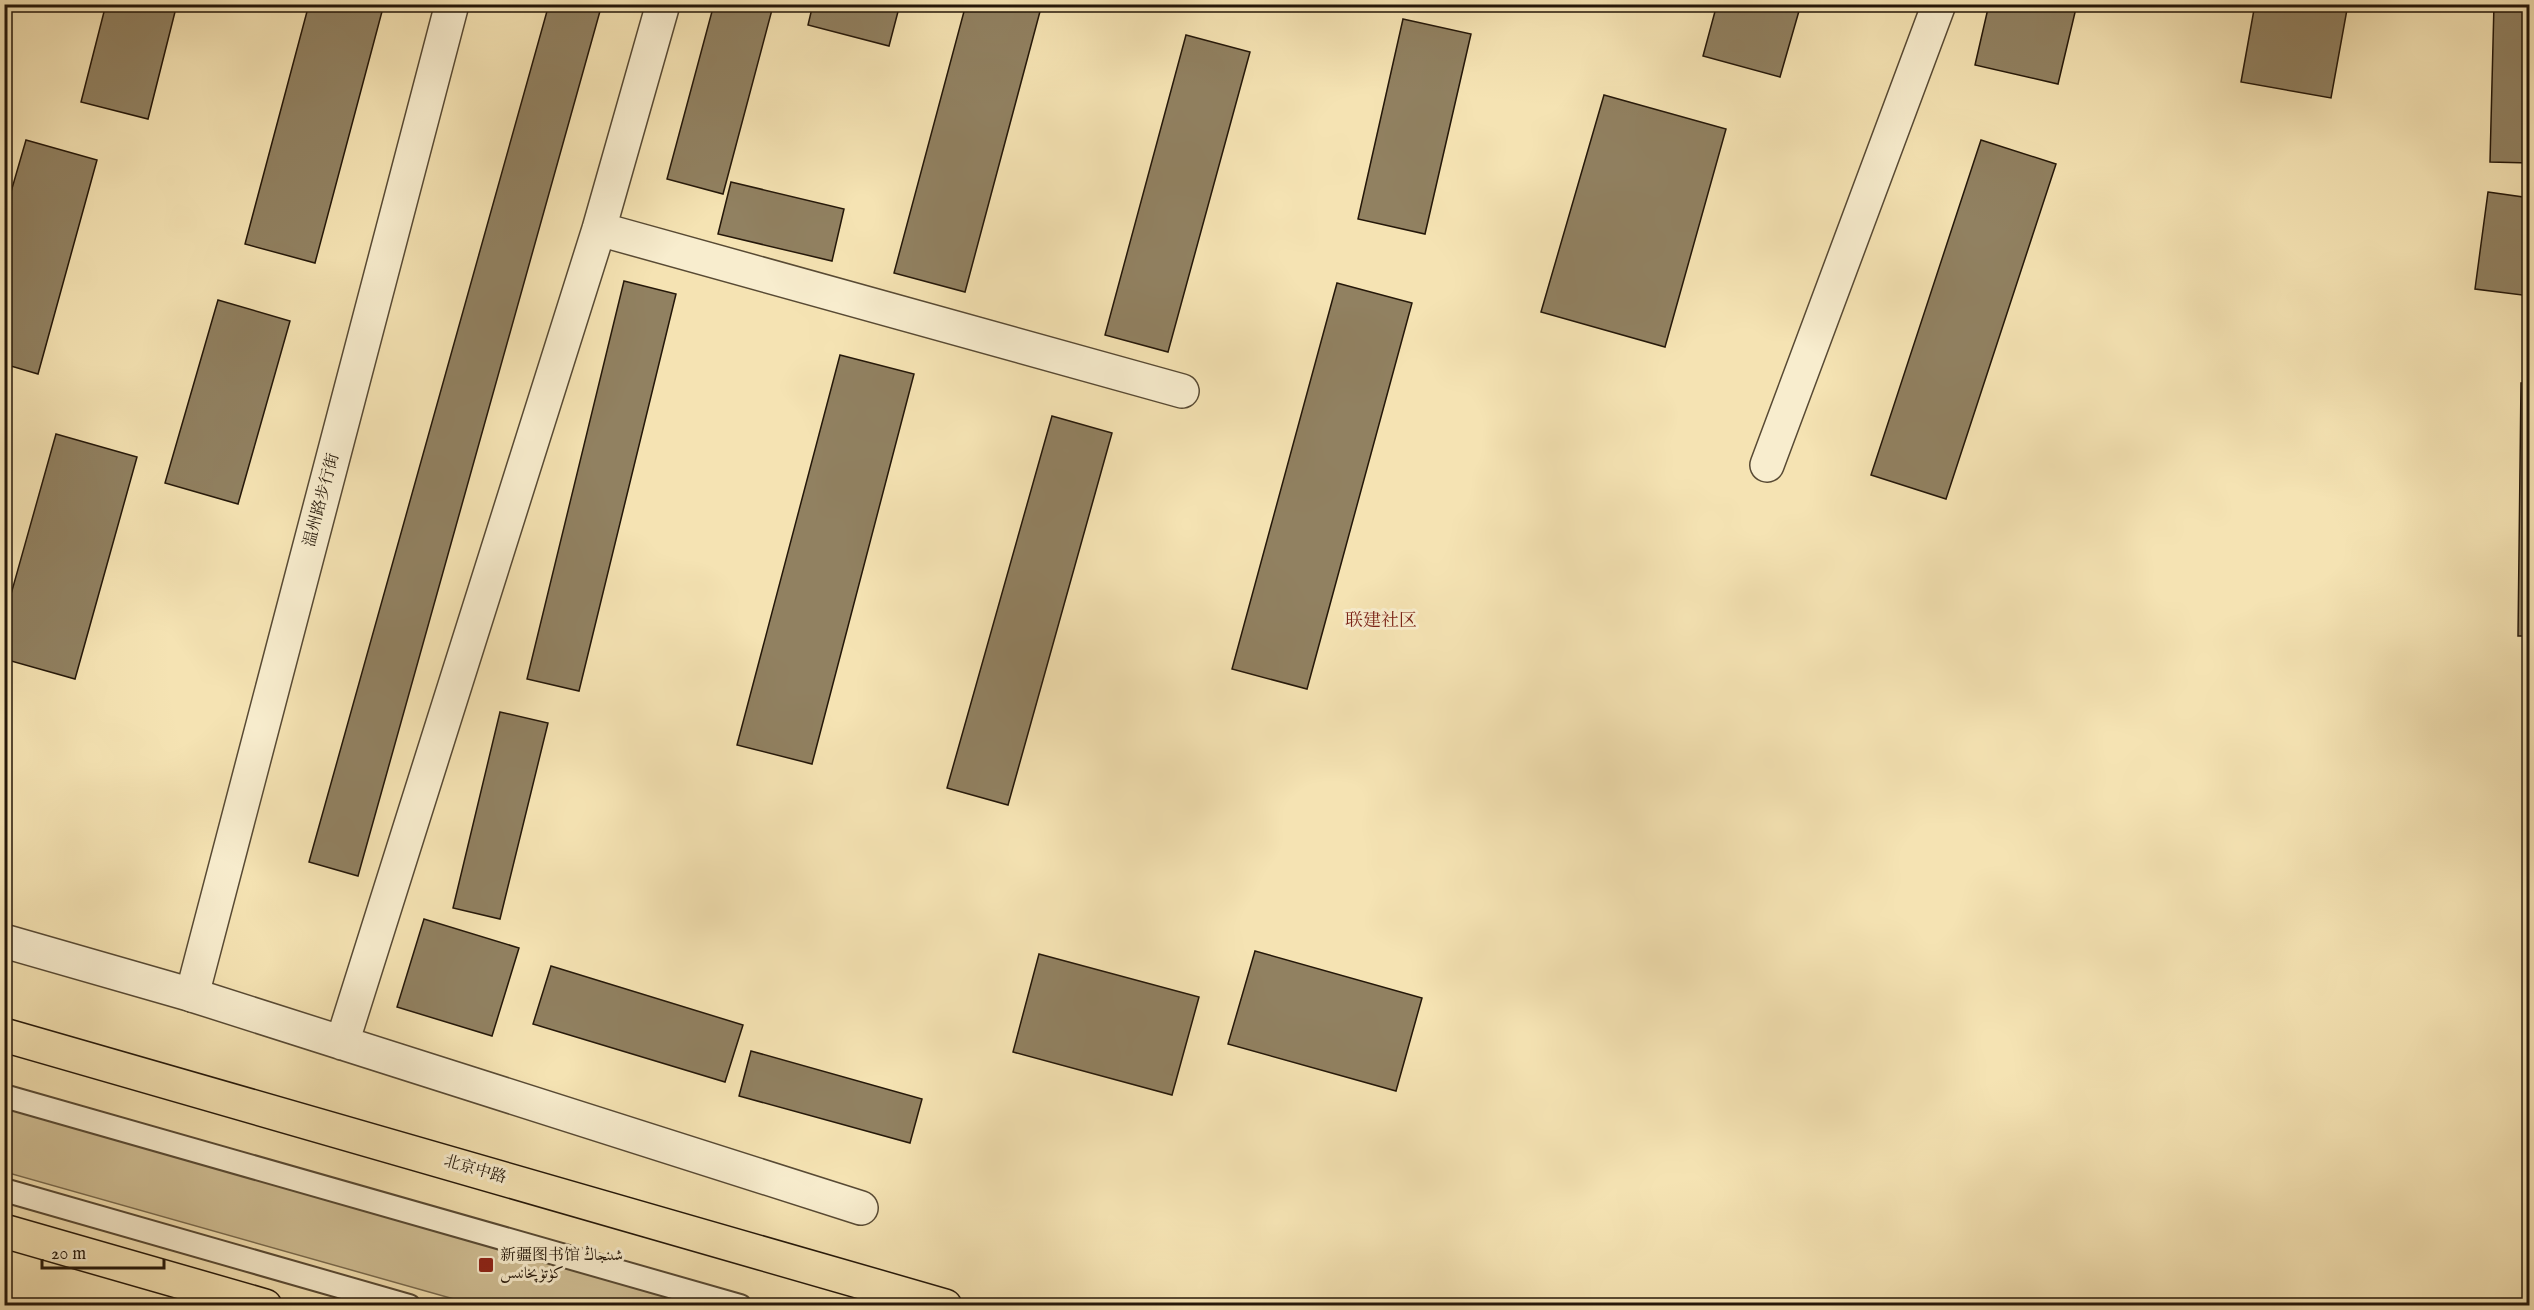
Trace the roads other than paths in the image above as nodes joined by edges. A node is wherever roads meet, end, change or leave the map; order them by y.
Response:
1 (452, 4) edge
2 (663, 4) edge
3 (1939, 4) edge
4 (599, 229) junction
5 (1182, 391) dead end
6 (1767, 465) dead end
7 (4, 941) edge
8 (192, 995) junction
9 (4, 1035) edge
10 (342, 1043) junction
11 (4, 1096) edge
12 (4, 1190) edge
13 (861, 1208) dead end
14 (4, 1230) edge
15 (265, 1305) edge
16 (409, 1305) edge
17 (740, 1305) edge
18 (945, 1305) edge

1 - 8 street, 温州路步行街
2 - 4 street
3 - 6 street
4 - 5 street
4 - 10 street
7 - 8 street
8 - 10 street
9 - 18 main road, 北京中路
10 - 13 street
11 - 17 lane
12 - 16 lane
14 - 15 main road

